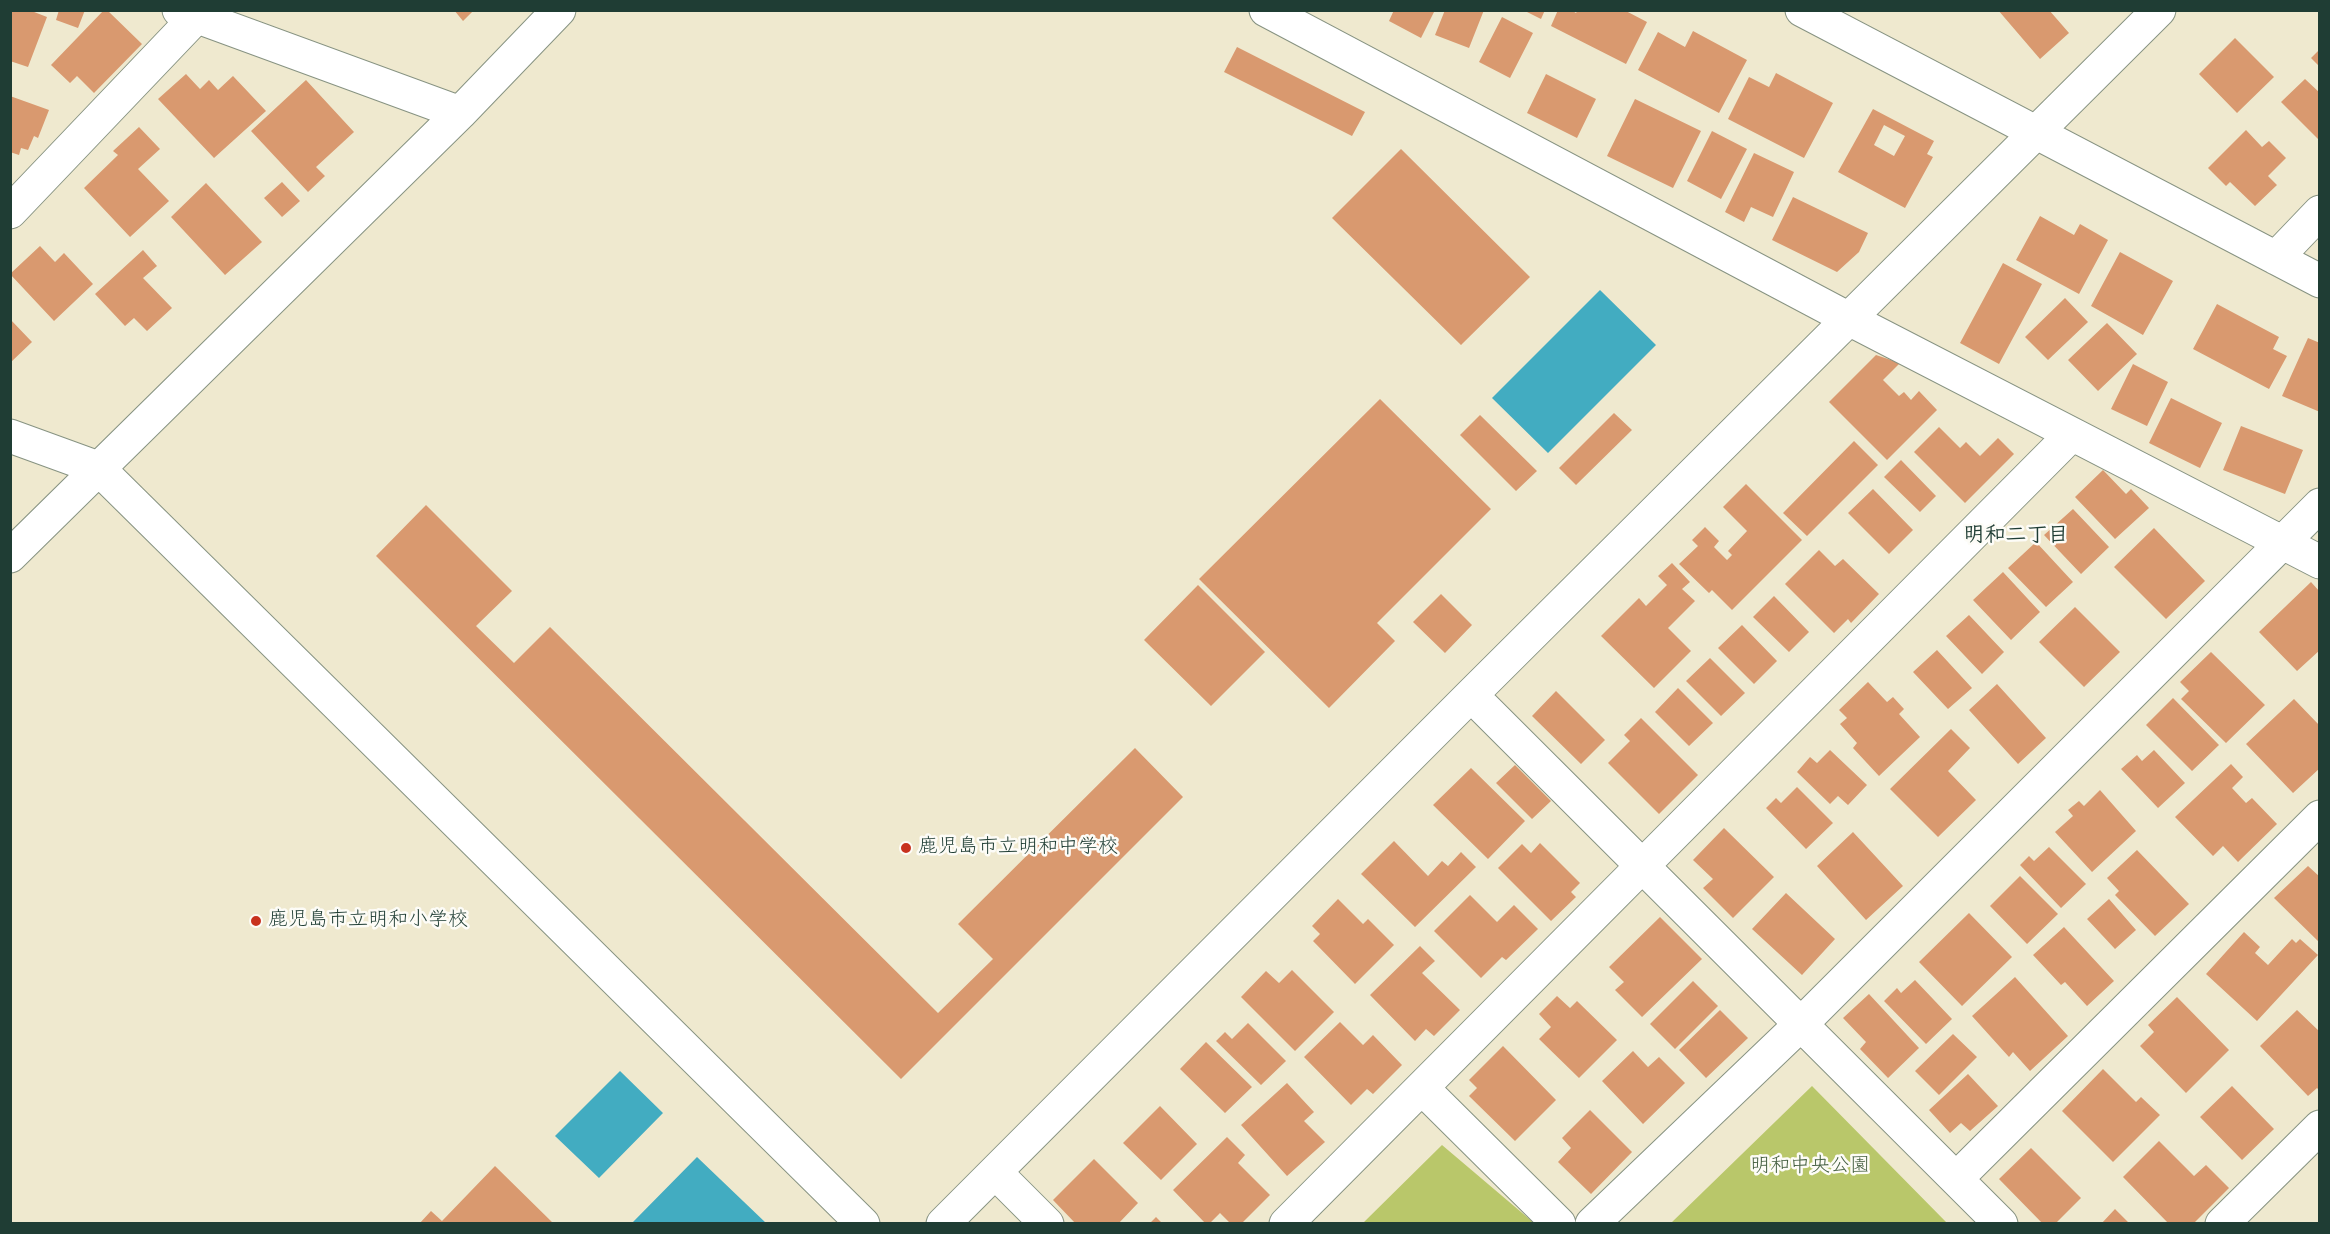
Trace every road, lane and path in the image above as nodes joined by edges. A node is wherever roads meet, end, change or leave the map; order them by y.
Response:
1 (560, 10) edge
2 (1266, 10) edge
3 (1802, 10) edge
4 (2159, 10) edge
5 (188, 14) edge
6 (460, 113) junction
7 (2036, 133) junction
8 (22, 185) edge
9 (10, 212) edge
10 (2319, 212) edge
11 (2276, 258) junction
12 (2319, 281) edge
13 (1849, 319) junction
14 (2071, 435) junction
15 (10, 436) edge
16 (98, 468) junction
17 (2319, 505) edge
18 (2280, 543) junction
19 (10, 556) edge
20 (2319, 562) edge
21 (1471, 695) junction
22 (2319, 817) edge
23 (1642, 866) junction
24 (1801, 1024) junction
25 (1422, 1088) junction
26 (2319, 1127) edge
27 (996, 1173) junction
28 (1957, 1178) junction
29 (863, 1224) edge
30 (944, 1224) edge
31 (1047, 1224) edge
32 (1286, 1224) edge
33 (1558, 1224) edge
34 (1592, 1224) edge
35 (2001, 1224) edge
36 (2222, 1224) edge

1 - 6 street
2 - 13 street
3 - 7 street
4 - 7 street
5 - 6 street
5 - 8 street
6 - 16 street
7 - 11 street
7 - 13 street
8 - 9 street
10 - 11 street
11 - 12 street
13 - 14 street
13 - 21 street
14 - 18 street
14 - 23 street
15 - 16 street
16 - 19 street
16 - 29 street
17 - 18 street
18 - 20 street
18 - 24 street
21 - 23 street
21 - 27 street
22 - 28 street
23 - 24 street
23 - 25 street
24 - 28 street
24 - 34 street
25 - 32 street
25 - 33 street
26 - 36 street
27 - 30 street
27 - 31 street
28 - 35 street

